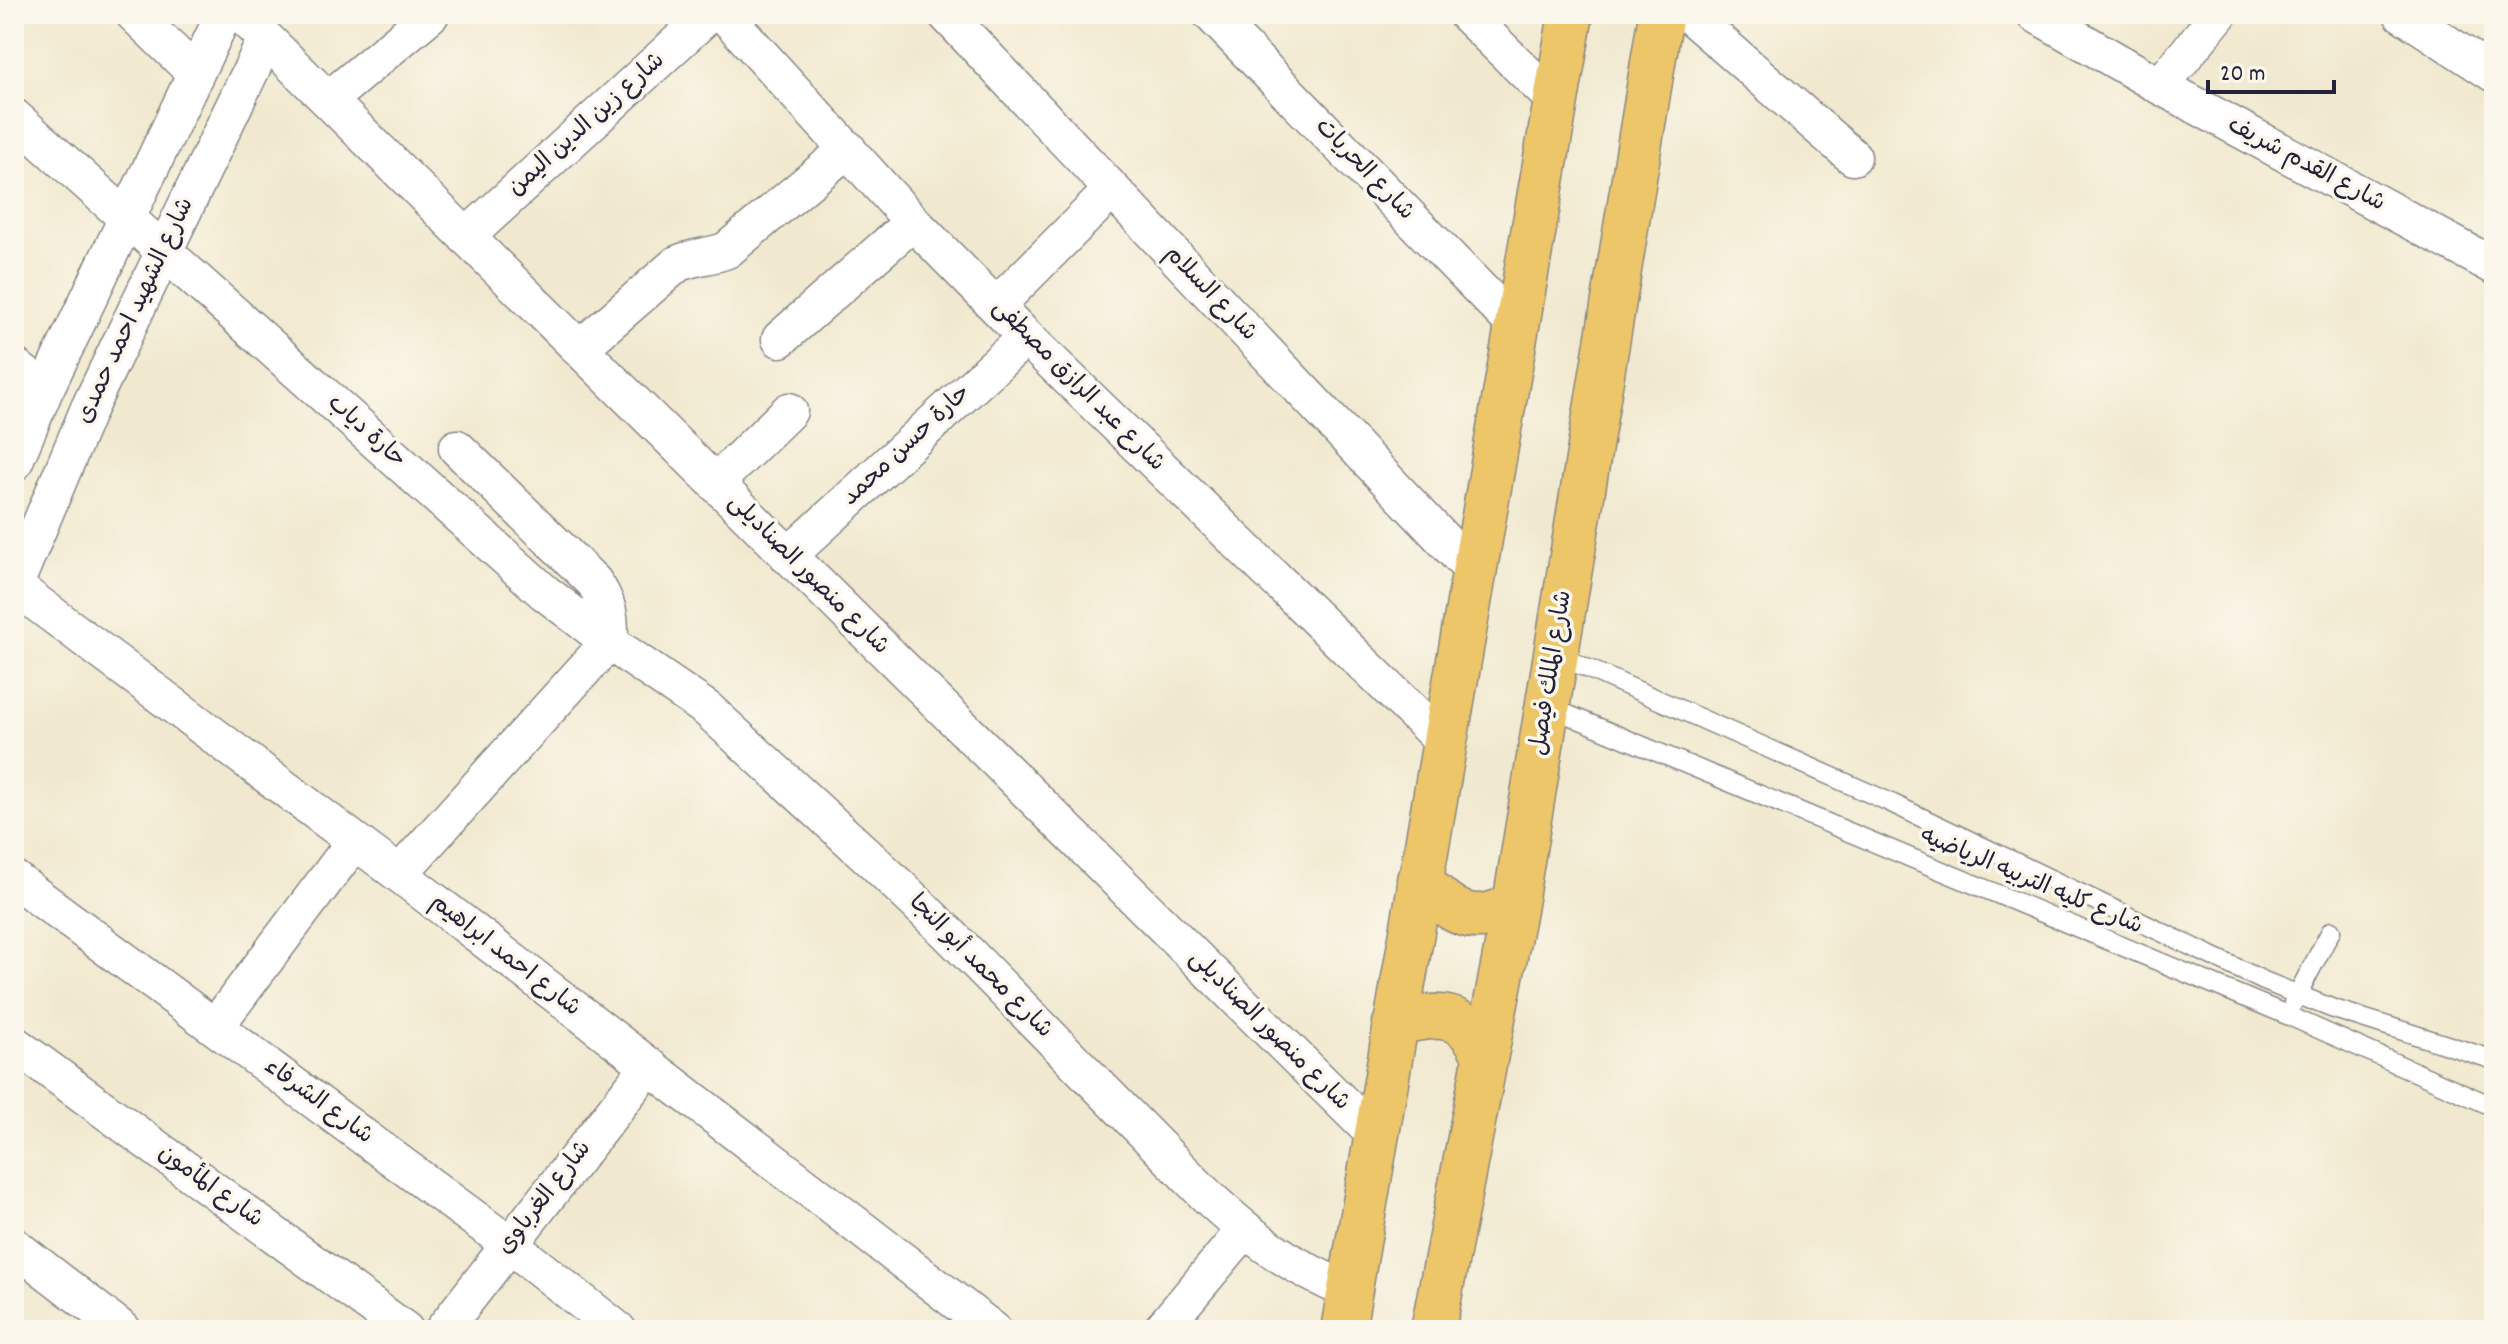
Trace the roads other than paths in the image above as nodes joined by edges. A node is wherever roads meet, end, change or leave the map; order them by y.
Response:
1 (134, 14) edge
2 (224, 14) edge
3 (431, 14) edge
4 (709, 14) edge
5 (724, 14) edge
6 (946, 14) edge
7 (1211, 14) edge
8 (1466, 14) edge
9 (1571, 14) edge
10 (1661, 14) edge
11 (1688, 14) edge
12 (2035, 14) edge
13 (2219, 14) edge
14 (2402, 14) edge
15 (253, 26) edge
16 (195, 73) junction
17 (2494, 74) edge
18 (2160, 86) junction
19 (328, 100) junction
20 (1556, 102) junction
21 (14, 117) edge
22 (848, 149) junction
23 (1853, 157) dead end
24 (1111, 191) junction
25 (126, 218) junction
26 (913, 222) junction
27 (466, 237) junction
28 (164, 252) junction
29 (2494, 266) edge
30 (996, 306) junction
31 (1517, 327) junction
32 (1026, 337) junction
33 (780, 339) dead end
34 (579, 349) junction
35 (14, 366) edge
36 (45, 390) junction
37 (789, 411) dead end
38 (457, 448) dead end
39 (14, 463) edge
40 (715, 483) junction
41 (788, 556) junction
42 (1475, 573) junction
43 (14, 586) edge
44 (609, 642) junction
45 (1555, 654) junction
46 (1547, 706) junction
47 (1446, 744) junction
48 (355, 841) junction
49 (2010, 860) junction
50 (399, 874) junction
51 (14, 879) edge
52 (1419, 880) junction
53 (1997, 894) junction
54 (1515, 904) junction
55 (2331, 931) dead end
56 (2297, 995) junction
57 (2287, 1015) junction
58 (1395, 1024) junction
59 (215, 1027) junction
60 (14, 1044) edge
61 (1485, 1057) junction
62 (2494, 1060) edge
63 (648, 1067) junction
64 (2494, 1107) edge
65 (1376, 1136) junction
66 (1244, 1231) junction
67 (509, 1244) junction
68 (14, 1246) edge
69 (1346, 1311) edge
70 (123, 1330) edge
71 (405, 1330) edge
72 (443, 1330) edge
73 (618, 1330) edge
74 (993, 1330) edge
75 (1161, 1330) edge
76 (1433, 1330) edge

1 - 16 street
2 - 16 street, شارع الشهيد احمد حمدى
3 - 19 street
4 - 27 street, شارع زين الدين اليمن
5 - 22 street, شارع عبد الرازق مصطفى
6 - 24 street, شارع السلام
7 - 31 street, شارع الحريات
8 - 20 street
9 - 20 main road
10 - 45 main road, شارع الملك فيصل
11 - 23 street
12 - 18 street, شارع القدم شريف
13 - 18 street
14 - 17 street
15 - 19 street, شارع منصور الصناديلى
15 - 28 street, شارع الشهيد احمد حمدى
16 - 25 street, شارع الشهيد احمد حمدى
18 - 29 street, شارع القدم شريف
19 - 27 street, شارع منصور الصناديلى
20 - 31 main road
21 - 25 street, حارة دياب
22 - 26 street, شارع عبد الرازق مصطفى
22 - 34 street
24 - 30 street
24 - 42 street, شارع السلام
25 - 28 street, حارة دياب
25 - 36 street, شارع الشهيد احمد حمدى
26 - 30 street, شارع عبد الرازق مصطفى
26 - 33 street
27 - 34 street, شارع منصور الصناديلى
28 - 43 street, شارع الشهيد احمد حمدى
28 - 44 street, حارة دياب
30 - 32 street, شارع عبد الرازق مصطفى
31 - 42 main road
32 - 41 street, حارة حسن محمد
32 - 47 street, شارع عبد الرازق مصطفى
34 - 40 street, شارع منصور الصناديلى
35 - 36 street
36 - 39 street, شارع الشهيد احمد حمدى
37 - 40 street
38 - 44 street
40 - 41 street, شارع منصور الصناديلى
41 - 65 street, شارع منصور الصناديلى
42 - 47 main road
43 - 48 street, شارع احمد ابراهيم
44 - 50 street
44 - 66 street, شارع محمد أبو النجا
45 - 46 main road, شارع الملك فيصل
45 - 49 lane, شارع كليه التربيه الرياضيه
46 - 53 lane, شارع كليه التربيه الرياضيه
46 - 54 main road, شارع الملك فيصل
47 - 52 main road
48 - 50 street, شارع احمد ابراهيم
48 - 59 street
49 - 53 lane
49 - 56 lane, شارع كليه التربيه الرياضيه
50 - 63 street, شارع احمد ابراهيم
51 - 59 street, شارع الشرفاء
52 - 54 main road
52 - 58 main road
53 - 57 lane, شارع كليه التربيه الرياضيه
54 - 61 main road, شارع الملك فيصل
55 - 56 lane
56 - 57 lane
56 - 62 lane, شارع كليه التربيه الرياضيه
57 - 64 lane, شارع كليه التربيه الرياضيه
58 - 61 main road
58 - 65 main road
59 - 67 street, شارع الشرفاء
60 - 71 street, شارع المأمون
61 - 76 main road, شارع الملك فيصل
63 - 67 street, شارع الغرباوى
63 - 74 street, شارع احمد ابراهيم
65 - 69 main road
66 - 69 street, شارع محمد أبو النجا
66 - 75 street
67 - 72 street, شارع الغرباوى
67 - 73 street, شارع الشرفاء
68 - 70 street

